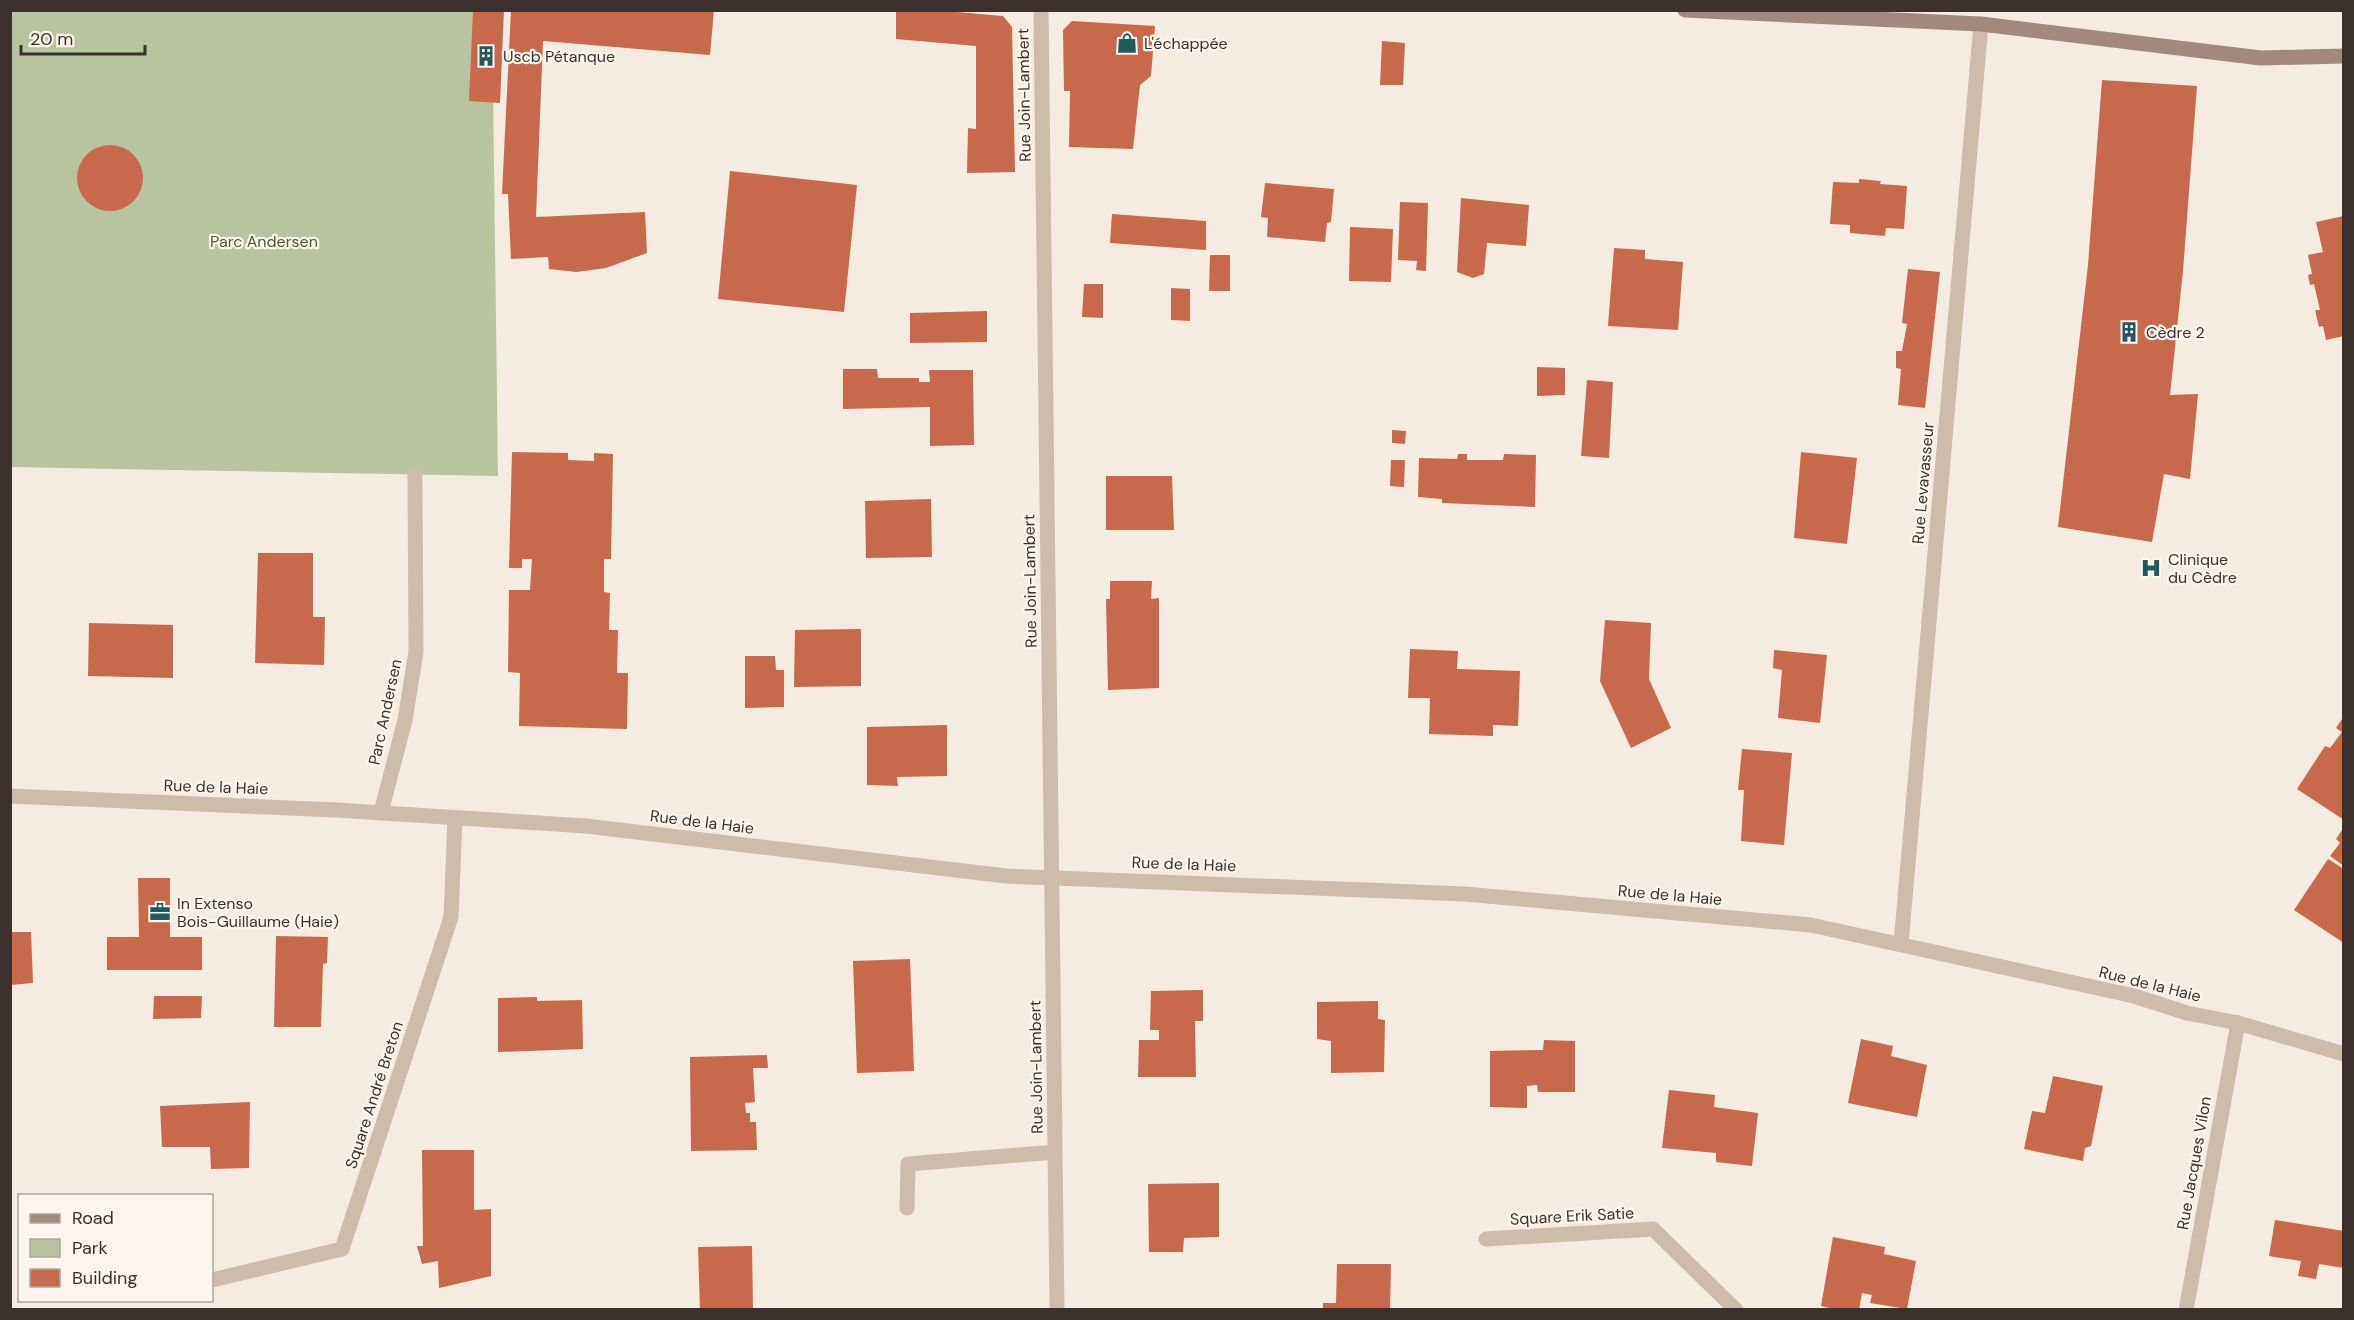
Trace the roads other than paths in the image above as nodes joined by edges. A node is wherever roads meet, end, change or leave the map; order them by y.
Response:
1 (1041, 10) edge
2 (1684, 10) edge
3 (1981, 24) junction
4 (2343, 56) edge
5 (415, 475) dead end
6 (10, 796) edge
7 (381, 812) junction
8 (455, 819) junction
9 (1052, 876) junction
10 (1901, 945) junction
11 (2238, 1023) junction
12 (2343, 1054) edge
13 (1055, 1152) junction
14 (907, 1208) dead end
15 (1486, 1239) dead end
16 (213, 1280) edge
17 (1057, 1310) edge
18 (1736, 1310) edge
19 (2186, 1310) edge

1 - 9 street, Rue Join-Lambert
2 - 3 main road
3 - 4 main road
3 - 10 street, Rue Levavasseur
5 - 7 street, Parc Andersen
6 - 7 street, Rue de la Haie
7 - 8 street, Rue de la Haie
8 - 9 street, Rue de la Haie
8 - 16 street, Square André Breton
9 - 10 street, Rue de la Haie
9 - 13 street, Rue Join-Lambert
10 - 11 street, Rue de la Haie
11 - 12 street, Rue de la Haie
11 - 19 street, Rue Jacques Vilon
13 - 14 street, Rue Join-Lambert
13 - 17 street, Rue Join-Lambert
15 - 18 street, Square Erik Satie

